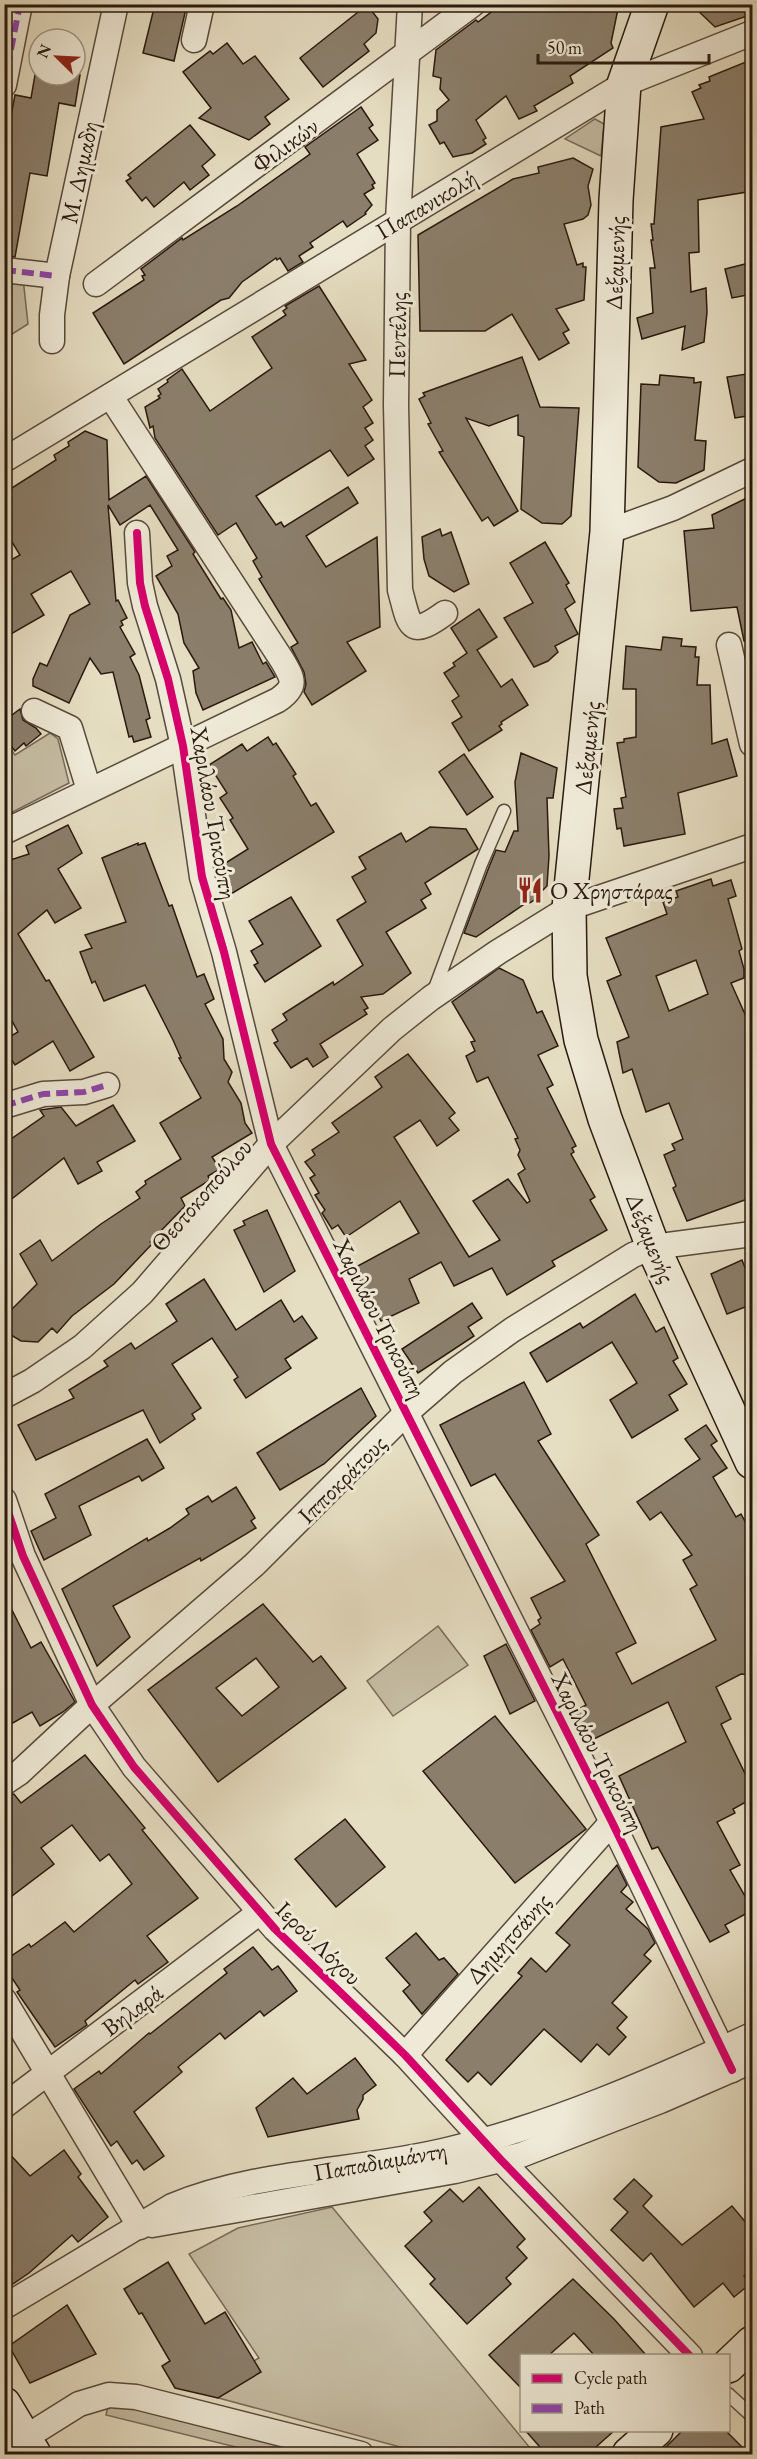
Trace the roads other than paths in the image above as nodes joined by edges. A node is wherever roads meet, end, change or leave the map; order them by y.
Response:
1 (20, 4) edge
2 (116, 4) edge
3 (202, 4) edge
4 (410, 4) edge
5 (474, 4) edge
6 (652, 4) edge
7 (753, 33) edge
8 (194, 40) dead end
9 (408, 55) junction
10 (624, 84) junction
11 (4, 85) edge
12 (398, 220) junction
13 (4, 270) edge
14 (57, 276) junction
15 (96, 284) dead end
16 (52, 341) dead end
17 (111, 397) junction
18 (4, 460) edge
19 (753, 470) edge
20 (607, 532) junction
21 (137, 533) dead end
22 (445, 613) dead end
23 (729, 645) dead end
24 (34, 711) dead end
25 (753, 744) edge
26 (183, 746) junction
27 (89, 790) junction
28 (504, 811) dead end
29 (4, 832) edge
30 (753, 846) edge
31 (569, 908) junction
32 (431, 998) junction
33 (107, 1085) dead end
34 (4, 1106) edge
35 (271, 1144) junction
36 (753, 1234) edge
37 (653, 1248) junction
38 (4, 1396) edge
39 (406, 1413) junction
40 (753, 1461) edge
41 (4, 1500) edge
42 (92, 1705) junction
43 (4, 1783) edge
44 (612, 1822) junction
45 (260, 1912) junction
46 (4, 2000) edge
47 (753, 2035) edge
48 (405, 2055) junction
49 (736, 2060) edge
50 (48, 2075) junction
51 (4, 2106) edge
52 (483, 2141) junction
53 (501, 2160) junction
54 (140, 2227) junction
55 (4, 2307) edge
56 (689, 2354) edge
57 (730, 2395) edge
58 (4, 2404) edge
59 (753, 2416) edge
60 (654, 2432) edge
61 (29, 2447) edge
62 (361, 2454) edge
63 (629, 2454) edge

1 - 11 street
2 - 14 street, Μ. Δημαδη
3 - 8 street
4 - 9 street, Πεντέλης
5 - 9 street, Φιλικών
6 - 10 main road, Δεξαμενής
7 - 10 street, Παπανικολή
9 - 12 street, Πεντέλης
9 - 15 street, Φιλικών
10 - 12 street, Παπανικολή
10 - 20 main road, Δεξαμενής
12 - 17 street, Παπανικολή
12 - 22 street, Πεντέλης
13 - 14 street
14 - 16 street, Μ. Δημαδη
17 - 18 street, Παπανικολή
17 - 26 street
19 - 20 street
20 - 31 main road, Δεξαμενής
21 - 26 street, Χαριλάου Τρικούπη
23 - 25 street
24 - 27 street
26 - 27 street
26 - 35 street, Χαριλάου Τρικούπη
27 - 29 street
28 - 32 lane
30 - 31 street, Θεοτοκοπούλου
31 - 32 street, Θεοτοκοπούλου
31 - 37 main road, Δεξαμενής
32 - 35 street, Θεοτοκοπούλου
33 - 34 street
35 - 38 street, Θεοτοκοπούλου
35 - 39 street, Χαριλάου Τρικούπη
36 - 37 street, Ιπποκράτους
37 - 39 street, Ιπποκράτους
37 - 40 main road, Δεξαμενής
39 - 42 street, Ιπποκράτους
39 - 44 street, Χαριλάου Τρικούπη
41 - 42 street, Ιερού Λόχου
42 - 43 street, Ιπποκράτους
42 - 45 street, Ιερού Λόχου
44 - 48 street, Δημητσάνης
44 - 49 street, Χαριλάου Τρικούπη
45 - 48 street, Ιερού Λόχου
45 - 50 street, Βηλαρά
46 - 50 street
47 - 49 street, Παπαδιαμάντη
48 - 52 street, Ιερού Λόχου
49 - 52 street, Παπαδιαμάντη
49 - 53 street, Παπαδιαμάντη
50 - 51 street, Βηλαρά
50 - 54 street
52 - 53 street, Ιερού Λόχου
52 - 54 street, Παπαδιαμάντη
53 - 54 street, Παπαδιαμάντη
53 - 56 street, Ιερού Λόχου
54 - 55 street, Παπαδιαμάντη
57 - 59 lane
58 - 61 main road
60 - 63 main road
61 - 62 street

